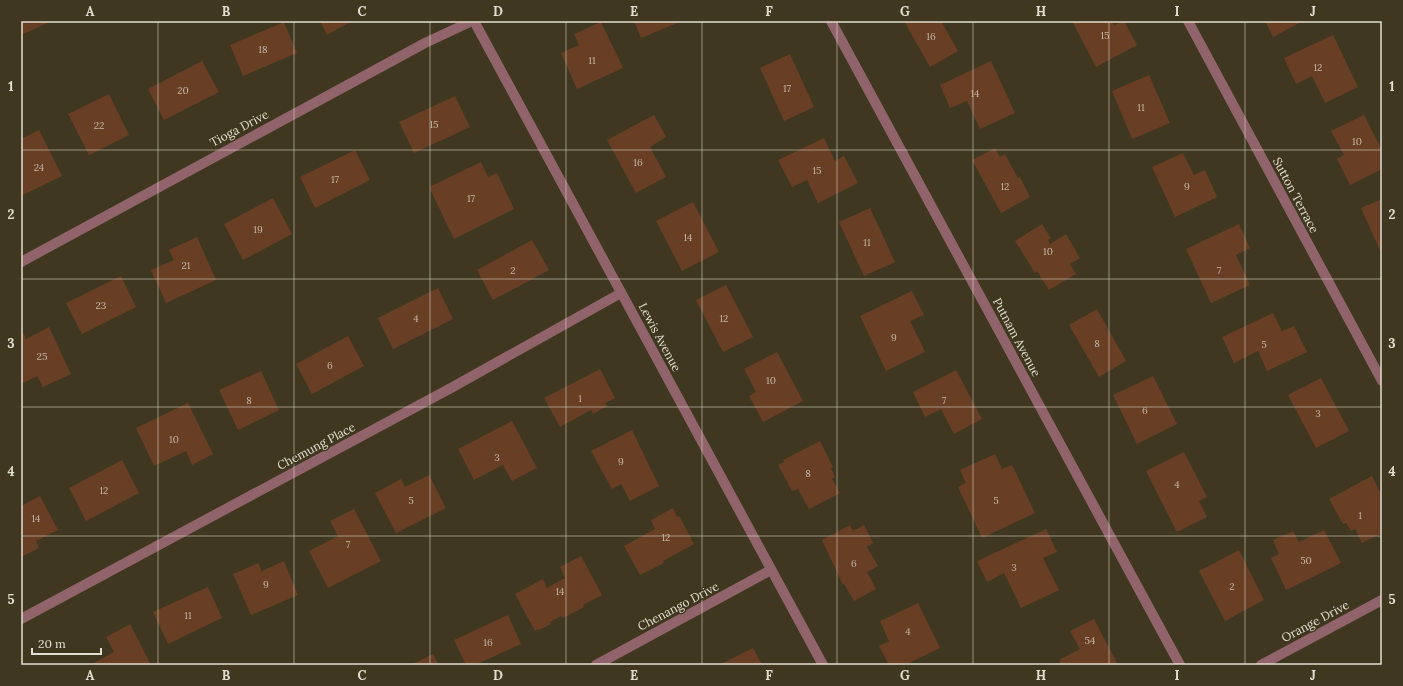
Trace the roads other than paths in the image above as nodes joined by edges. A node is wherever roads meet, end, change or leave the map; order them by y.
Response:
1 (473, 21) edge
2 (831, 21) edge
3 (1188, 21) edge
4 (21, 262) edge
5 (621, 293) junction
6 (1382, 381) edge
7 (771, 570) junction
8 (1382, 600) edge
9 (21, 619) edge
10 (596, 665) edge
11 (822, 665) edge
12 (1180, 665) edge
13 (1261, 665) edge

1 - 4 street, Tioga Drive
1 - 5 street, Lewis Avenue
2 - 12 street, Putnam Avenue
3 - 6 street, Sutton Terrace
5 - 7 street, Lewis Avenue
5 - 9 street, Chemung Place
7 - 10 street, Chenango Drive
7 - 11 street, Lewis Avenue
8 - 13 street, Orange Drive

